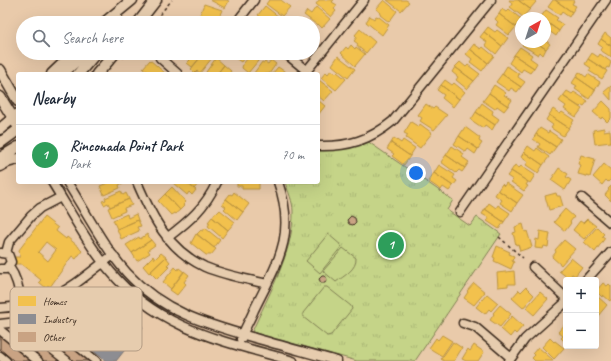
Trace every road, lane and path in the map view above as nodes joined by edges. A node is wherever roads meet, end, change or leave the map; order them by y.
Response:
1 (132, 0) edge
2 (156, 0) edge
3 (172, 0) edge
4 (254, 0) edge
5 (364, 0) edge
6 (491, 0) edge
7 (606, 0) edge
8 (159, 15) edge
9 (113, 16) edge
10 (120, 16) edge
11 (143, 16) edge
12 (246, 16) edge
13 (320, 55) edge
14 (67, 60) edge
15 (77, 60) edge
16 (90, 60) edge
17 (108, 60) edge
18 (162, 60) edge
19 (293, 60) edge
20 (316, 60) edge
21 (0, 69) edge
22 (54, 72) edge
23 (64, 72) edge
24 (80, 72) edge
25 (99, 72) edge
26 (176, 72) edge
27 (306, 72) edge
28 (16, 81) edge
29 (0, 97) edge
30 (16, 97) edge
31 (16, 120) edge
32 (0, 129) edge
33 (16, 131) edge
34 (0, 143) edge
35 (320, 146) edge
36 (16, 148) edge
37 (0, 158) edge
38 (16, 160) edge
39 (0, 166) edge
40 (53, 184) edge
41 (68, 184) edge
42 (138, 184) edge
43 (216, 184) edge
44 (279, 184) edge
45 (61, 197) junction
46 (582, 198) dead end
47 (460, 212) dead end
48 (611, 223) edge
49 (499, 237) dead end
50 (167, 238) junction
51 (611, 252) edge
52 (3, 253) edge
53 (113, 255) junction
54 (523, 258) dead end
55 (103, 262) junction
56 (9, 267) junction
57 (533, 267) dead end
58 (0, 269) edge
59 (589, 277) edge
60 (267, 284) junction
61 (18, 287) edge
62 (70, 287) edge
63 (125, 287) edge
64 (563, 295) edge
65 (142, 301) edge
66 (563, 305) edge
67 (10, 307) edge
68 (0, 308) edge
69 (10, 323) edge
70 (463, 323) dead end
71 (0, 324) edge
72 (0, 330) edge
73 (242, 334) junction
74 (10, 338) edge
75 (277, 344) junction
76 (239, 346) junction
77 (26, 351) edge
78 (54, 351) edge
79 (84, 351) edge
80 (0, 356) edge
81 (273, 358) edge
82 (510, 359) edge
83 (6, 361) edge
84 (38, 361) edge
85 (67, 361) edge
86 (96, 361) edge
87 (293, 361) edge
88 (337, 361) edge

1 - 9 main road
1 - 10 main road
2 - 11 main road
3 - 8 path
4 - 12 street
5 - 13 street
6 - 35 street
7 - 47 street
14 - 22 main road
15 - 23 main road
16 - 24 main road
17 - 25 main road
18 - 26 street
19 - 27 street
20 - 27 street
21 - 28 main road
21 - 30 main road
29 - 31 main road
31 - 32 main road
33 - 34 main road
36 - 37 main road
38 - 39 main road
40 - 45 street
41 - 53 street
42 - 50 street
43 - 50 street
44 - 60 street
45 - 52 street
45 - 55 street
46 - 48 street
49 - 54 path
50 - 60 street
51 - 59 street
52 - 56 street
53 - 55 street
53 - 73 street
55 - 62 street
55 - 63 street
56 - 58 street
56 - 61 street
57 - 64 street
60 - 73 street
65 - 76 street
66 - 82 street
67 - 68 street
69 - 71 street
70 - 82 street
72 - 74 street
73 - 75 street
73 - 76 street
75 - 81 street
75 - 88 street
76 - 81 street
77 - 84 street
78 - 85 street
79 - 86 street
80 - 83 street
81 - 87 street

